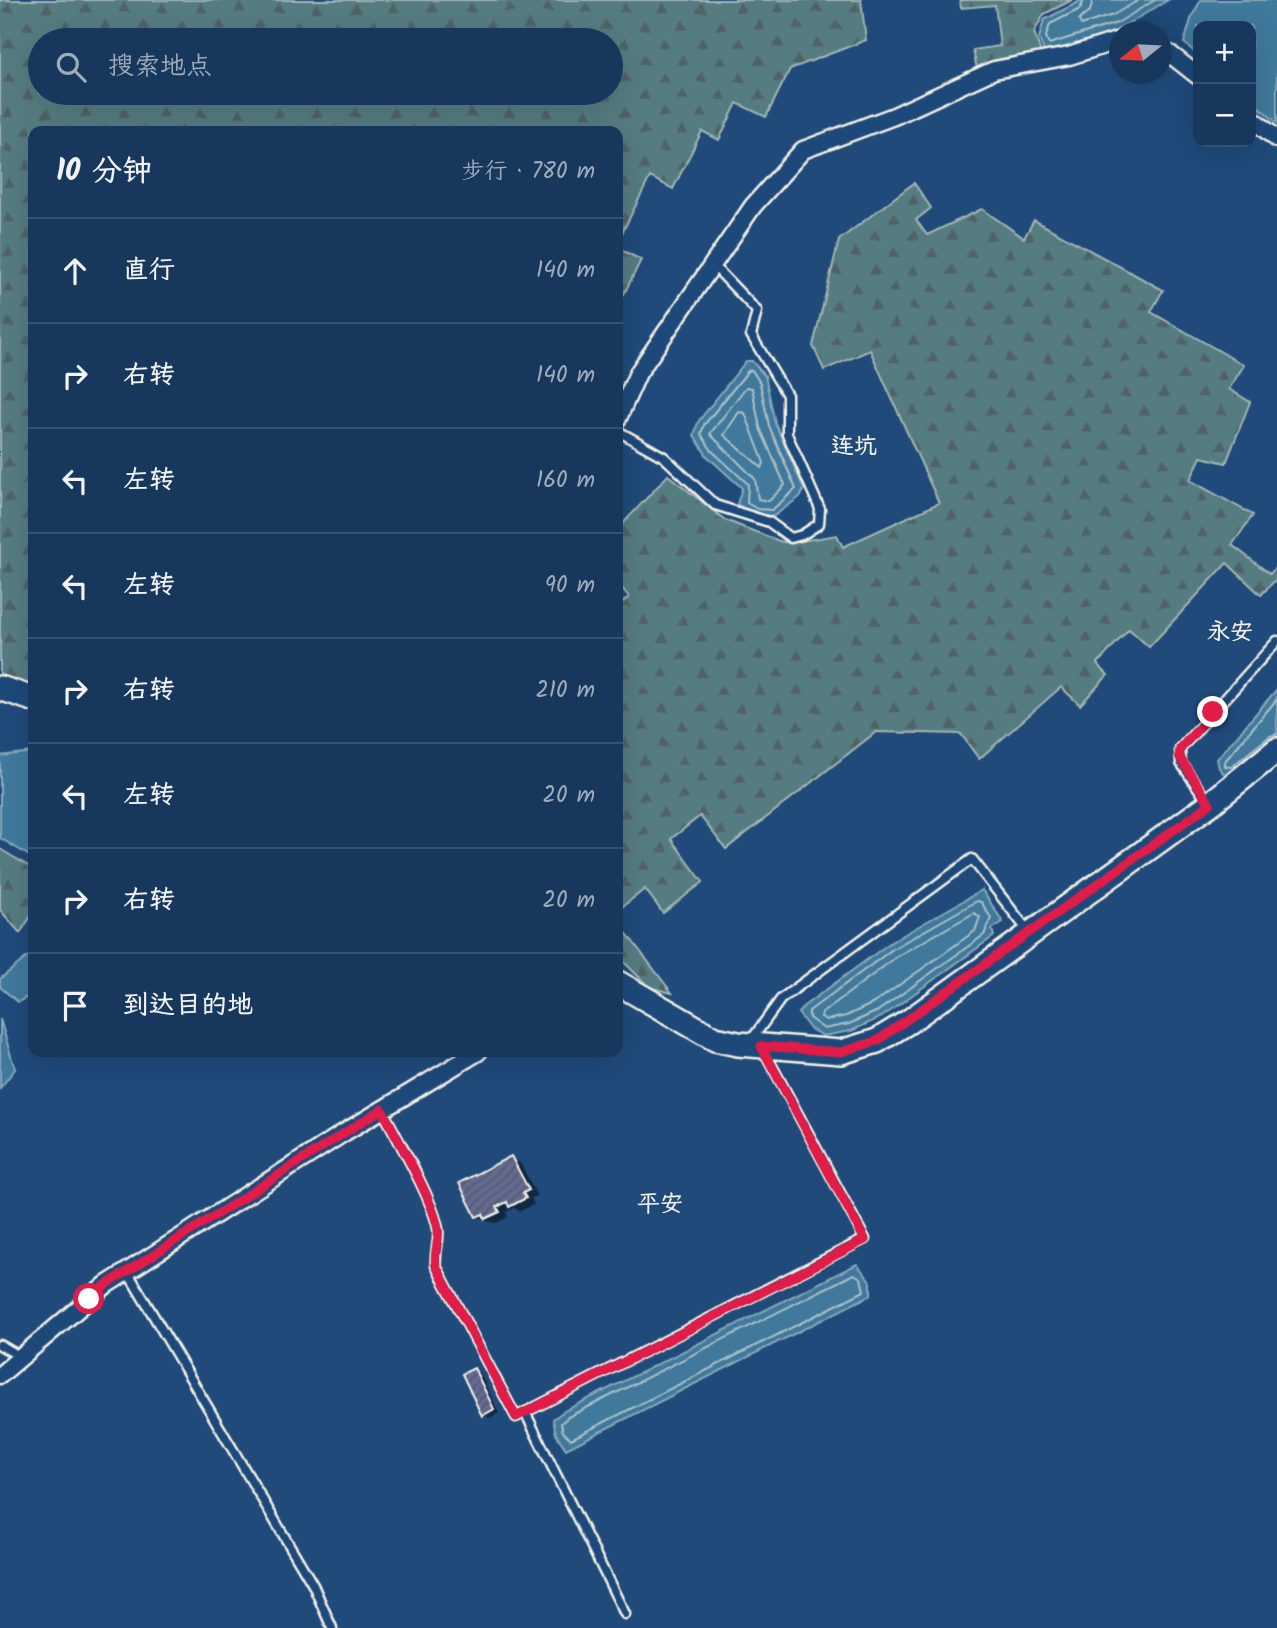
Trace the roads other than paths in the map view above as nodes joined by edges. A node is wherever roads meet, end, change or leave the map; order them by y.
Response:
1 (1109, 43) edge
2 (1172, 56) edge
3 (1193, 72) edge
4 (1256, 122) edge
5 (1277, 139) edge
6 (713, 265) junction
7 (623, 407) edge
8 (623, 434) edge
9 (1277, 641) edge
10 (0, 688) edge
11 (28, 697) edge
12 (1277, 750) edge
13 (1210, 804) junction
14 (1030, 934) junction
15 (623, 989) edge
16 (754, 1046) junction
17 (470, 1057) edge
18 (382, 1109) junction
19 (127, 1271) junction
20 (0, 1345) edge
21 (21, 1357) junction
22 (0, 1375) edge
23 (525, 1412) junction
24 (625, 1614) dead end
25 (332, 1628) edge

1 - 6 street
2 - 3 street
4 - 5 street
6 - 7 street
6 - 8 lane
9 - 13 lane
10 - 11 street
12 - 13 street
13 - 14 street
14 - 16 street
14 - 16 lane
15 - 16 street
16 - 23 lane
17 - 18 street
18 - 19 street
18 - 23 lane
19 - 21 street
19 - 25 lane
20 - 21 lane
21 - 22 street
23 - 24 lane

